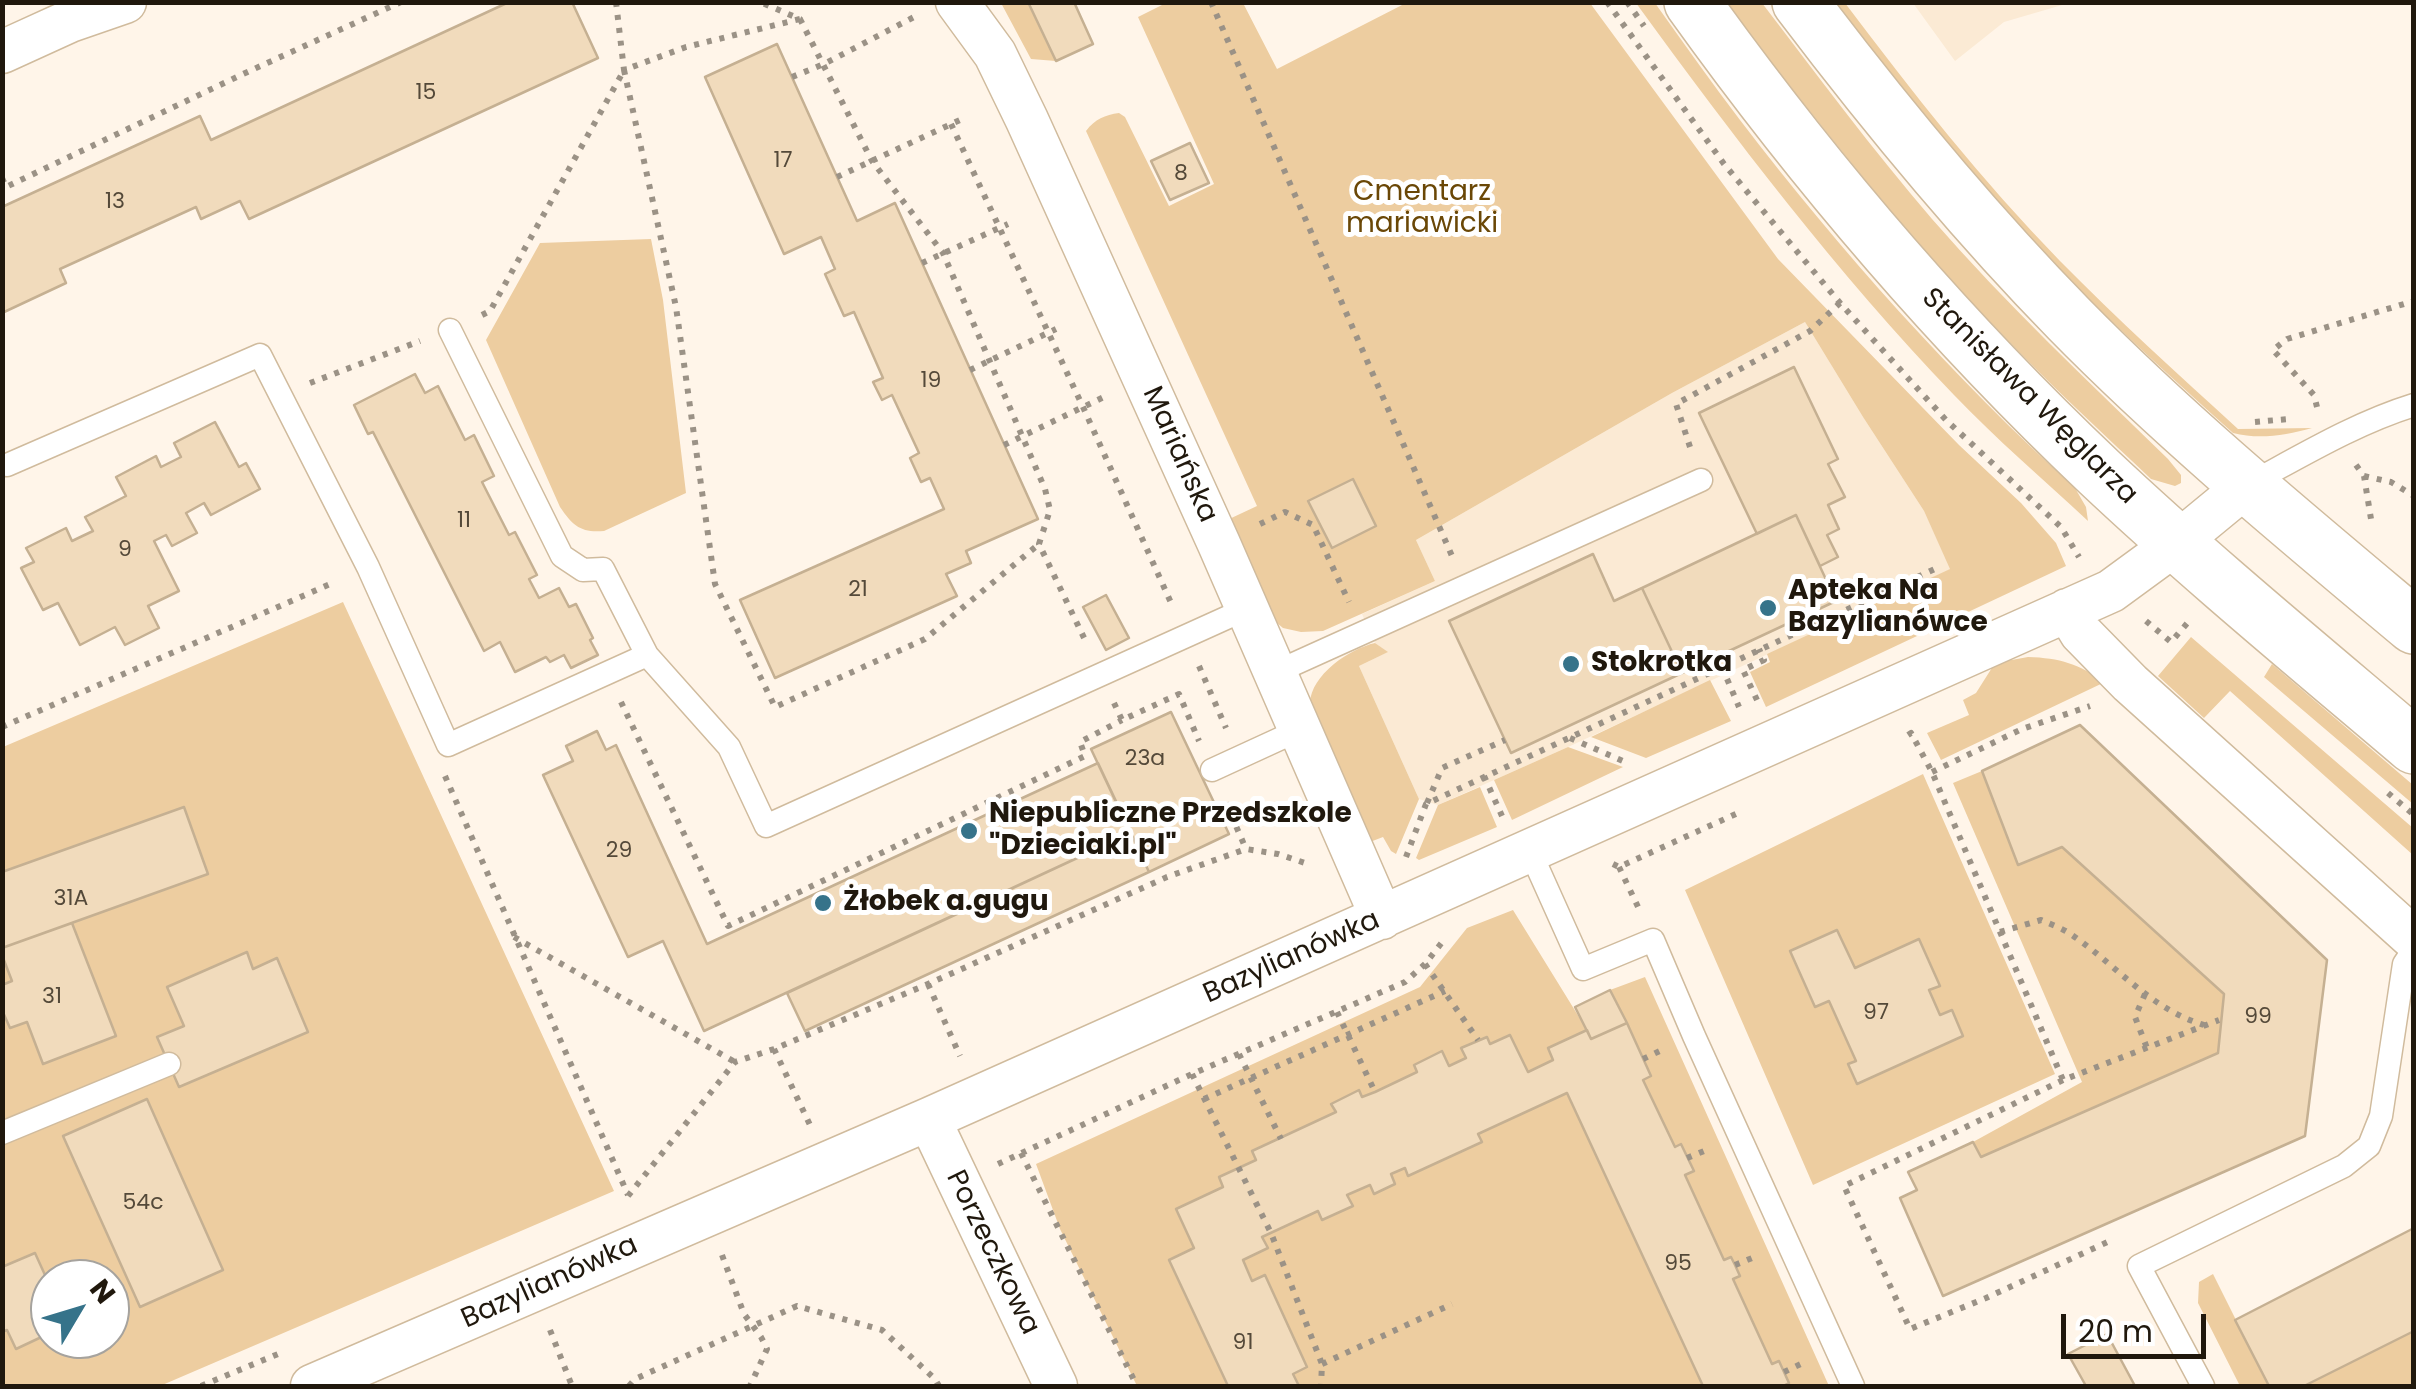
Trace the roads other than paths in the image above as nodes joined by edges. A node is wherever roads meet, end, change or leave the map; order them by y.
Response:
1 (125, 2) edge
2 (1692, 2) edge
3 (1800, 2) edge
4 (941, 7) edge
5 (2, 52) edge
6 (450, 330) road end
7 (2414, 405) edge
8 (8, 465) dead end
9 (1701, 480) road end
10 (2246, 486) junction
11 (2178, 542) junction
12 (2069, 591) junction
13 (1246, 609) junction
14 (2414, 626) edge
15 (647, 655) junction
16 (1274, 673) junction
17 (1298, 730) junction
18 (2414, 746) edge
19 (1212, 770) road end
20 (1528, 855) junction
21 (1382, 918) junction
22 (2414, 939) edge
23 (2414, 949) edge
24 (169, 1064) dead end
25 (929, 1119) junction
26 (2, 1133) edge
27 (312, 1386) edge
28 (1056, 1386) edge
29 (1853, 1386) edge
30 (2203, 1386) edge

1 - 5 street
2 - 11 street, Stanisława Węglarza
3 - 10 street
4 - 13 street, Mariańska
6 - 15 lane
7 - 10 lane
8 - 15 lane
9 - 16 lane
10 - 11 street, Bazylianówka
10 - 14 street
11 - 12 street, Bazylianówka
11 - 18 street, Stanisława Węglarza
12 - 20 street, Bazylianówka
12 - 22 street
13 - 15 lane
13 - 16 street, Mariańska
16 - 17 street, Mariańska
17 - 19 lane
17 - 21 street, Mariańska
20 - 21 street, Bazylianówka
20 - 29 lane
21 - 25 street, Bazylianówka
23 - 30 lane
24 - 26 lane
25 - 27 street, Bazylianówka
25 - 28 street, Porzeczkowa

